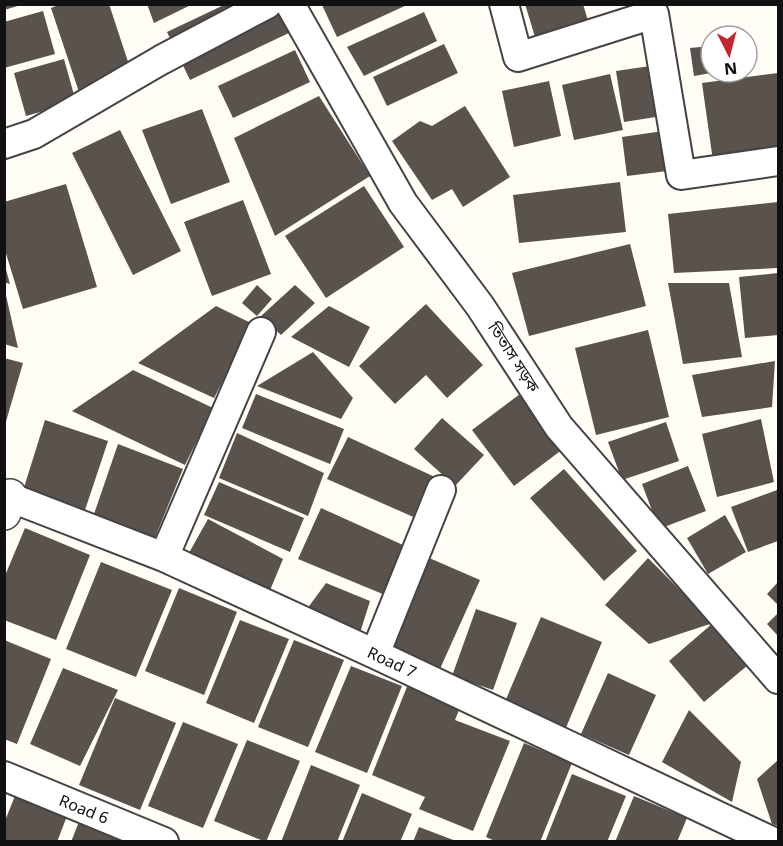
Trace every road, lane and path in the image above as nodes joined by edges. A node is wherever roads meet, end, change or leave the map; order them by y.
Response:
1 (267, 4) edge
2 (290, 4) edge
3 (504, 4) edge
4 (4, 144) edge
5 (778, 161) edge
6 (261, 332) dead end
7 (441, 490) dead end
8 (6, 501) edge
9 (164, 557) junction
10 (375, 654) junction
11 (778, 679) edge
12 (4, 776) edge
13 (164, 842) edge
14 (773, 842) edge

1 - 4 street
2 - 11 street, তিতাস সড়ক
3 - 5 street
6 - 9 street
7 - 10 street
8 - 9 street, Road 7
9 - 10 street, Road 7
10 - 14 street, Road 7
12 - 13 street, Road 6

